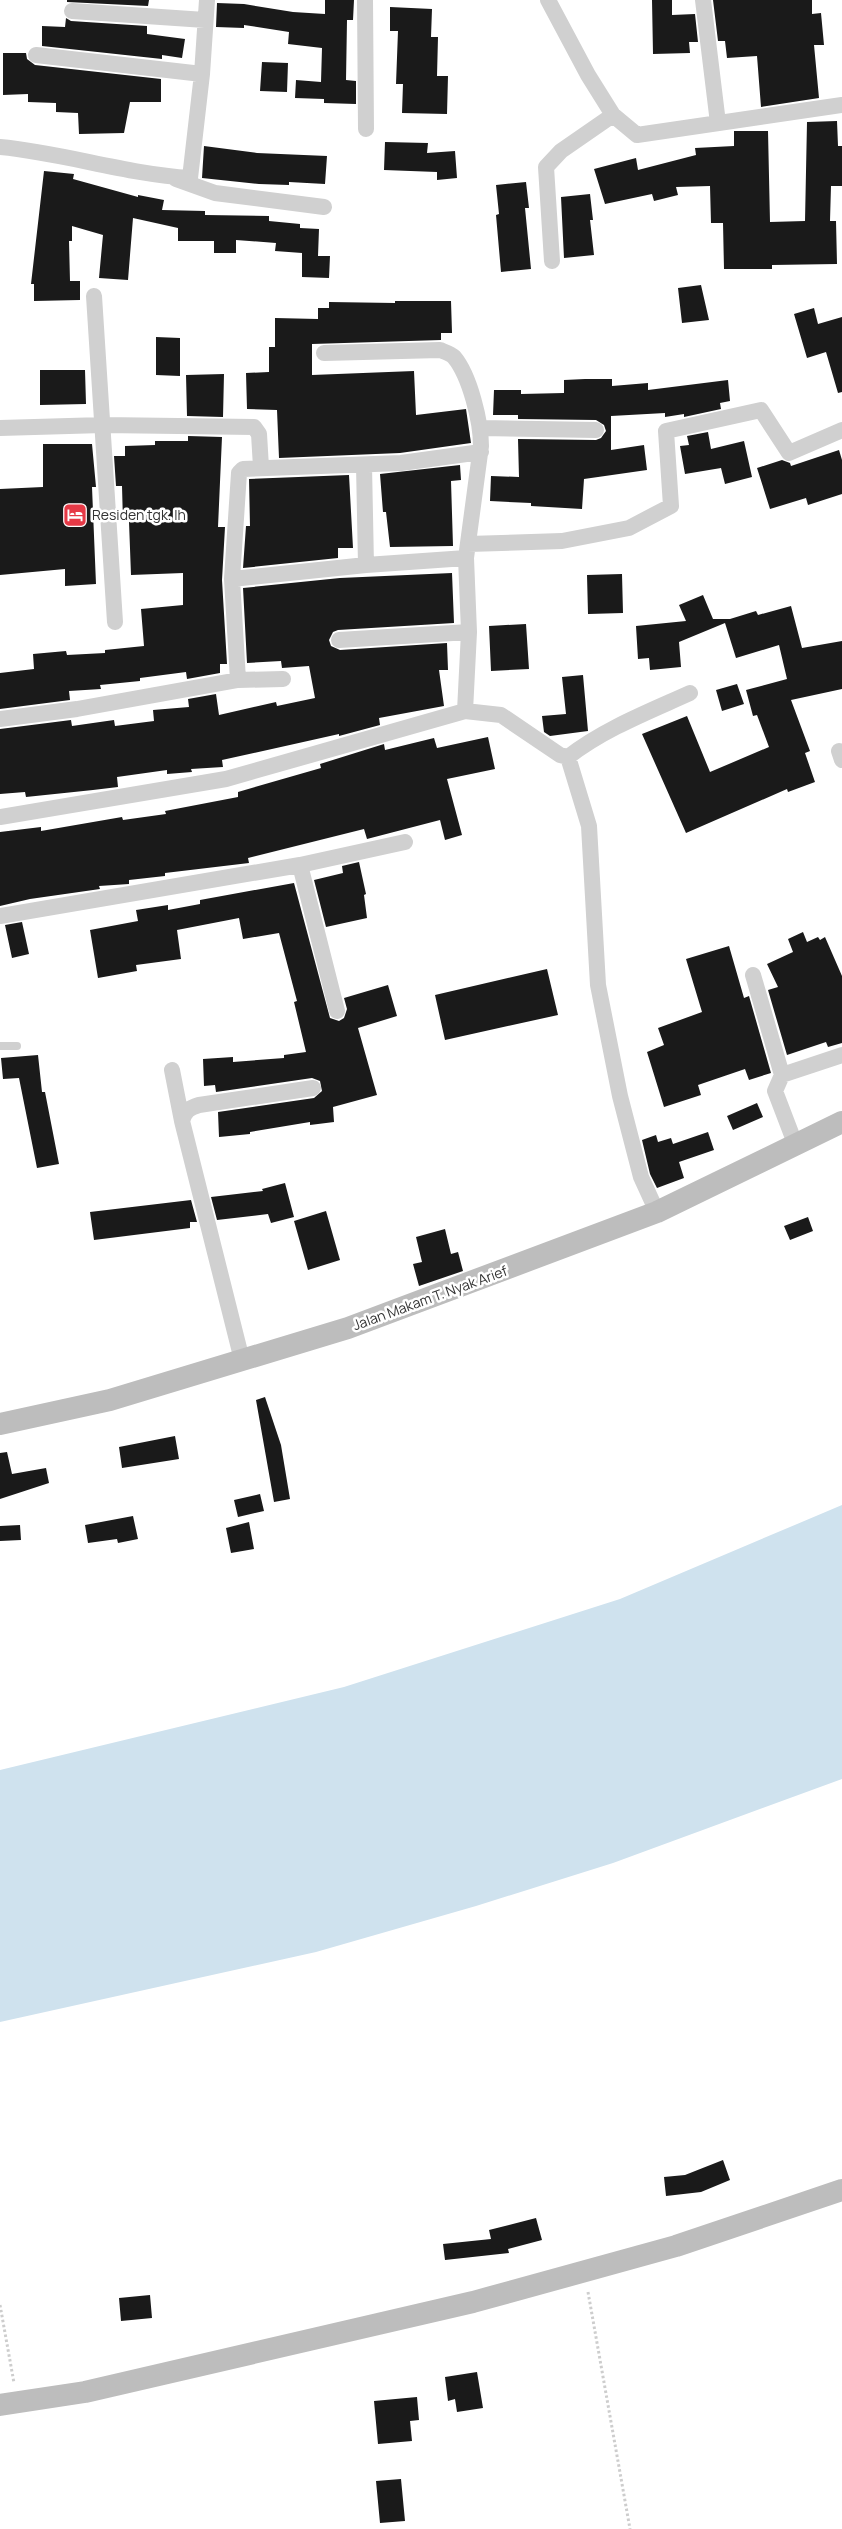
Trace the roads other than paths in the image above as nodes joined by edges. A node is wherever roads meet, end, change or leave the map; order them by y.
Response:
1 (207, 0) edge
2 (364, 0) edge
3 (548, 0) edge
4 (702, 0) edge
5 (72, 10) dead end
6 (205, 20) junction
7 (36, 55) dead end
8 (202, 74) junction
9 (842, 105) edge
10 (612, 115) junction
11 (718, 123) junction
12 (366, 129) dead end
13 (0, 147) edge
14 (172, 177) junction
15 (324, 206) dead end
16 (552, 261) dead end
17 (94, 296) dead end
18 (324, 352) dead end
19 (103, 425) junction
20 (0, 428) edge
21 (481, 428) junction
22 (596, 430) dead end
23 (842, 430) edge
24 (481, 452) junction
25 (364, 465) junction
26 (261, 468) junction
27 (467, 551) junction
28 (366, 565) junction
29 (232, 579) junction
30 (115, 622) dead end
31 (469, 632) junction
32 (339, 640) dead end
33 (282, 679) dead end
34 (238, 680) junction
35 (690, 693) dead end
36 (465, 711) junction
37 (0, 719) edge
38 (568, 757) junction
39 (0, 817) edge
40 (405, 842) dead end
41 (300, 865) junction
42 (0, 916) edge
43 (753, 975) dead end
44 (337, 1011) dead end
45 (0, 1046) edge
46 (17, 1046) dead end
47 (842, 1055) edge
48 (172, 1070) dead end
49 (782, 1075) junction
50 (313, 1088) dead end
51 (182, 1121) junction
52 (842, 1122) edge
53 (796, 1146) junction
54 (657, 1212) junction
55 (242, 1360) junction
56 (0, 1424) edge
57 (842, 2190) edge
58 (8, 2404) edge

1 - 6 street
2 - 12 street
3 - 10 street
4 - 11 street
5 - 6 street
6 - 8 street
7 - 8 street
8 - 14 street
9 - 11 street
10 - 11 street
10 - 16 street
13 - 14 street
14 - 15 street
17 - 19 street
18 - 21 street
19 - 20 street
19 - 26 street
19 - 30 street
21 - 22 street
21 - 24 street
23 - 27 street
24 - 25 street
24 - 27 street
25 - 26 street
25 - 28 street
26 - 29 street
27 - 28 street
27 - 31 street
28 - 29 street
29 - 34 street
31 - 32 street
31 - 36 street
33 - 34 street
34 - 37 street
35 - 38 street
36 - 38 street
36 - 39 street
38 - 54 street
40 - 41 street
41 - 42 street
41 - 44 street
43 - 49 street
45 - 46 lane
47 - 49 street
48 - 51 street
49 - 53 street
50 - 51 street
51 - 55 street
52 - 53 street, Jalan Makam T. Nyak Arief
53 - 54 street, Jalan Makam T. Nyak Arief
54 - 55 street, Jalan Makam T. Nyak Arief
55 - 56 street, Jalan Makam T. Nyak Arief
57 - 58 street

